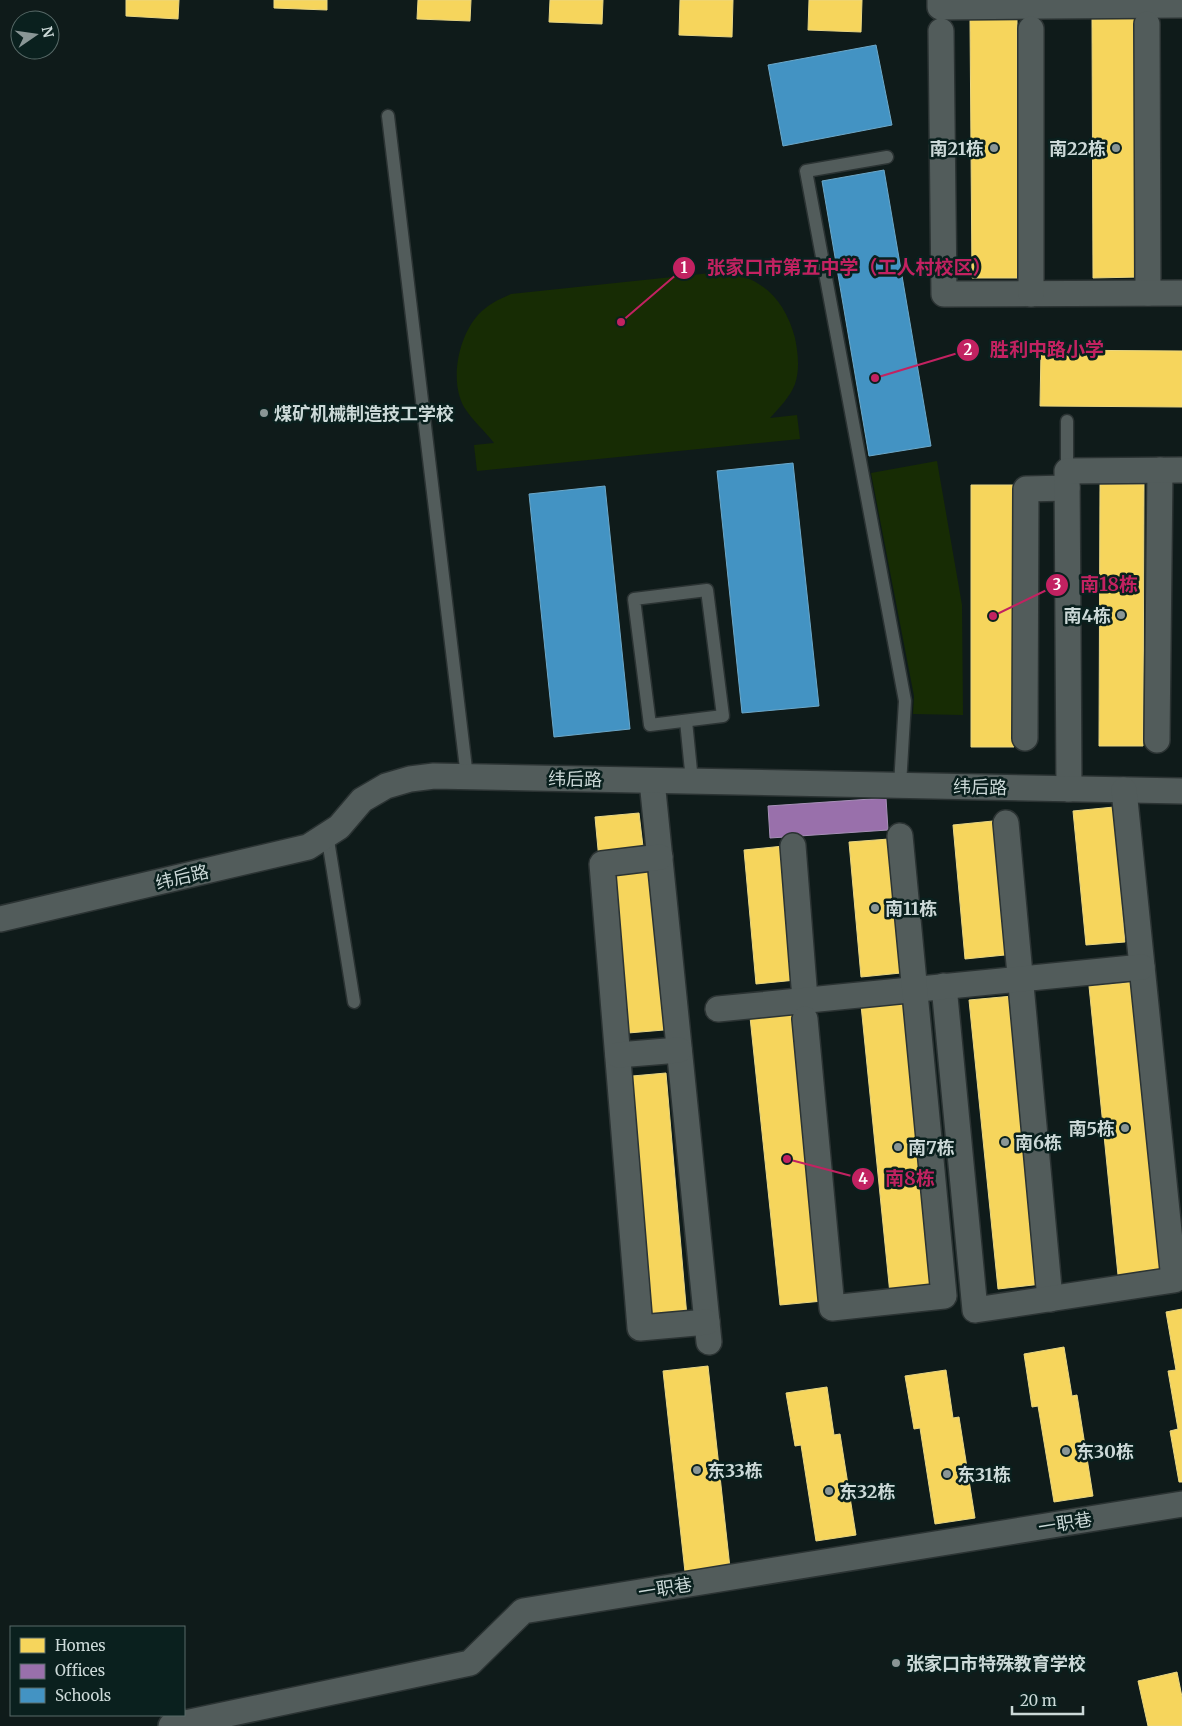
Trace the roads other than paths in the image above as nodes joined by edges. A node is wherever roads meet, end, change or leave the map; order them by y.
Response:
1 (940, 0) edge
2 (1022, 3) edge
3 (1163, 9) edge
4 (1031, 29) dead end
5 (941, 31) dead end
6 (388, 116) dead end
7 (887, 157) dead end
8 (1148, 293) junction
9 (1182, 293) edge
10 (1031, 294) junction
11 (1067, 422) dead end
12 (1171, 470) edge
13 (1067, 480) junction
14 (1025, 622) junction
15 (1068, 622) junction
16 (686, 721) junction
17 (1024, 738) dead end
18 (1157, 740) dead end
19 (467, 777) junction
20 (652, 781) junction
21 (692, 782) junction
22 (900, 786) junction
23 (1069, 789) junction
24 (1124, 790) junction
25 (1182, 791) edge
26 (1006, 823) dead end
27 (327, 834) junction
28 (900, 836) dead end
29 (793, 846) dead end
30 (660, 857) junction
31 (0, 919) edge
32 (1142, 967) junction
33 (1021, 979) junction
34 (944, 986) junction
35 (914, 989) junction
36 (354, 1002) dead end
37 (718, 1009) dead end
38 (805, 1009) junction
39 (679, 1050) junction
40 (618, 1055) junction
41 (1050, 1299) junction
42 (1182, 1504) edge
43 (171, 1726) edge

1 - 2 street
2 - 3 street
3 - 8 street
4 - 10 street
5 - 10 street
6 - 19 lane
7 - 22 lane
8 - 9 street
8 - 10 street
11 - 13 lane
12 - 13 street
12 - 18 street
13 - 14 street
13 - 15 street
14 - 15 street
14 - 17 street
15 - 23 street
16 - 16 lane
16 - 21 lane
19 - 20 street, 纬后路
19 - 27 street, 纬后路
20 - 21 street, 纬后路
20 - 30 street
21 - 22 street, 纬后路
22 - 23 street, 纬后路
23 - 24 street, 纬后路
24 - 25 street, 纬后路
24 - 32 street
26 - 33 street
27 - 31 street, 纬后路
27 - 36 lane
28 - 35 street
29 - 38 street
30 - 39 street
30 - 40 street
32 - 33 street
32 - 41 street
33 - 34 street
33 - 41 street
34 - 35 street
34 - 41 street
35 - 38 street
35 - 38 street
37 - 38 street
39 - 40 street
39 - 40 street
42 - 43 street, 一职巷

